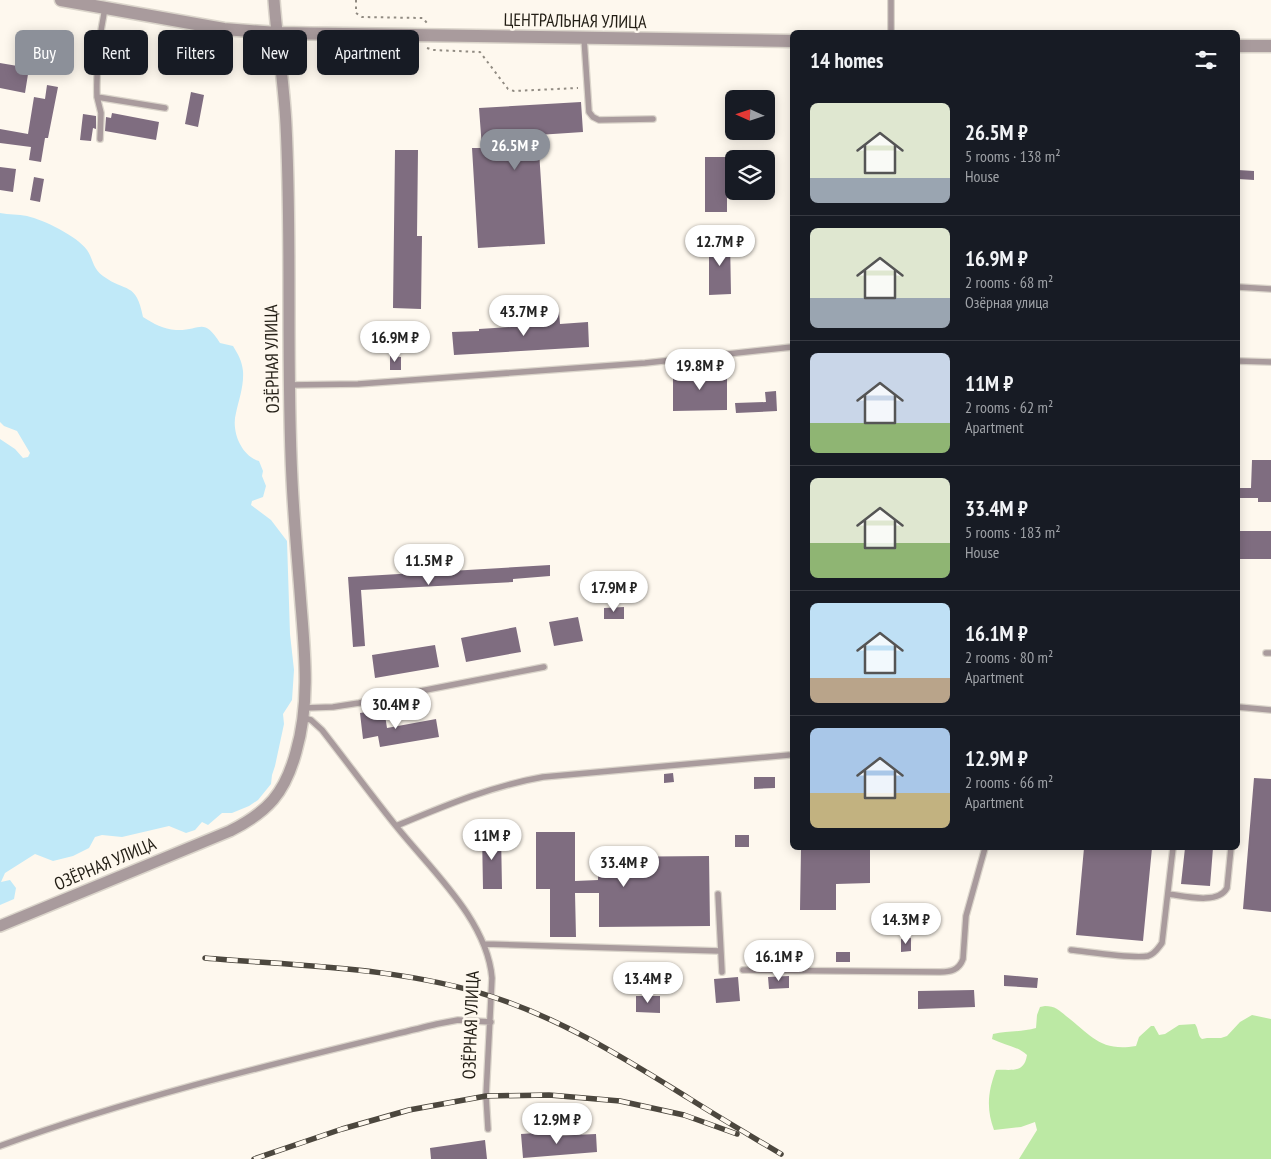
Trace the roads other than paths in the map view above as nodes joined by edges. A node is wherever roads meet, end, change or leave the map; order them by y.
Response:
1 (61, 0) edge
2 (274, 0) edge
3 (891, 0) edge
4 (105, 8) junction
5 (277, 30) edge
6 (891, 30) edge
7 (243, 31) edge
8 (307, 34) edge
9 (584, 38) junction
10 (790, 41) edge
11 (1240, 46) edge
12 (1271, 46) edge
13 (282, 75) edge
14 (97, 97) junction
15 (165, 108) dead end
16 (653, 119) dead end
17 (100, 139) dead end
18 (1240, 287) edge
19 (1271, 289) edge
20 (790, 347) edge
21 (1240, 361) edge
22 (1271, 362) edge
23 (289, 385) junction
24 (544, 668) dead end
25 (1240, 707) edge
26 (1271, 710) edge
27 (304, 713) junction
28 (789, 755) dead end
29 (396, 826) junction
30 (984, 850) edge
31 (1173, 850) edge
32 (1231, 850) edge
33 (718, 894) dead end
34 (1168, 894) junction
35 (0, 926) edge
36 (485, 944) junction
37 (1071, 950) dead end
38 (720, 951) junction
39 (744, 970) dead end
40 (722, 972) dead end
41 (491, 1022) junction
42 (488, 1129) dead end
43 (0, 1146) edge

1 - 4 street, ЦЕНТРАЛЬНАЯ УЛИЦА
2 - 5 street, ОЗЁРНАЯ УЛИЦА
3 - 6 lane
4 - 7 street, ЦЕНТРАЛЬНАЯ УЛИЦА
4 - 14 lane
8 - 9 street, ЦЕНТРАЛЬНАЯ УЛИЦА
9 - 10 street, ЦЕНТРАЛЬНАЯ УЛИЦА
9 - 16 lane
11 - 12 street
13 - 23 street, ОЗЁРНАЯ УЛИЦА
14 - 15 lane
14 - 17 lane
18 - 19 lane
20 - 23 lane
21 - 22 lane
23 - 27 street, ОЗЁРНАЯ УЛИЦА
24 - 27 lane
25 - 26 lane
27 - 29 lane, ОЗЁРНАЯ УЛИЦА
27 - 35 street, ОЗЁРНАЯ УЛИЦА
28 - 29 lane
29 - 36 lane, ОЗЁРНАЯ УЛИЦА
30 - 39 lane
31 - 34 lane
32 - 34 lane
33 - 38 lane
34 - 37 lane
36 - 38 lane
36 - 41 lane, ОЗЁРНАЯ УЛИЦА
38 - 40 lane
41 - 42 lane, ОЗЁРНАЯ УЛИЦА
41 - 43 lane

